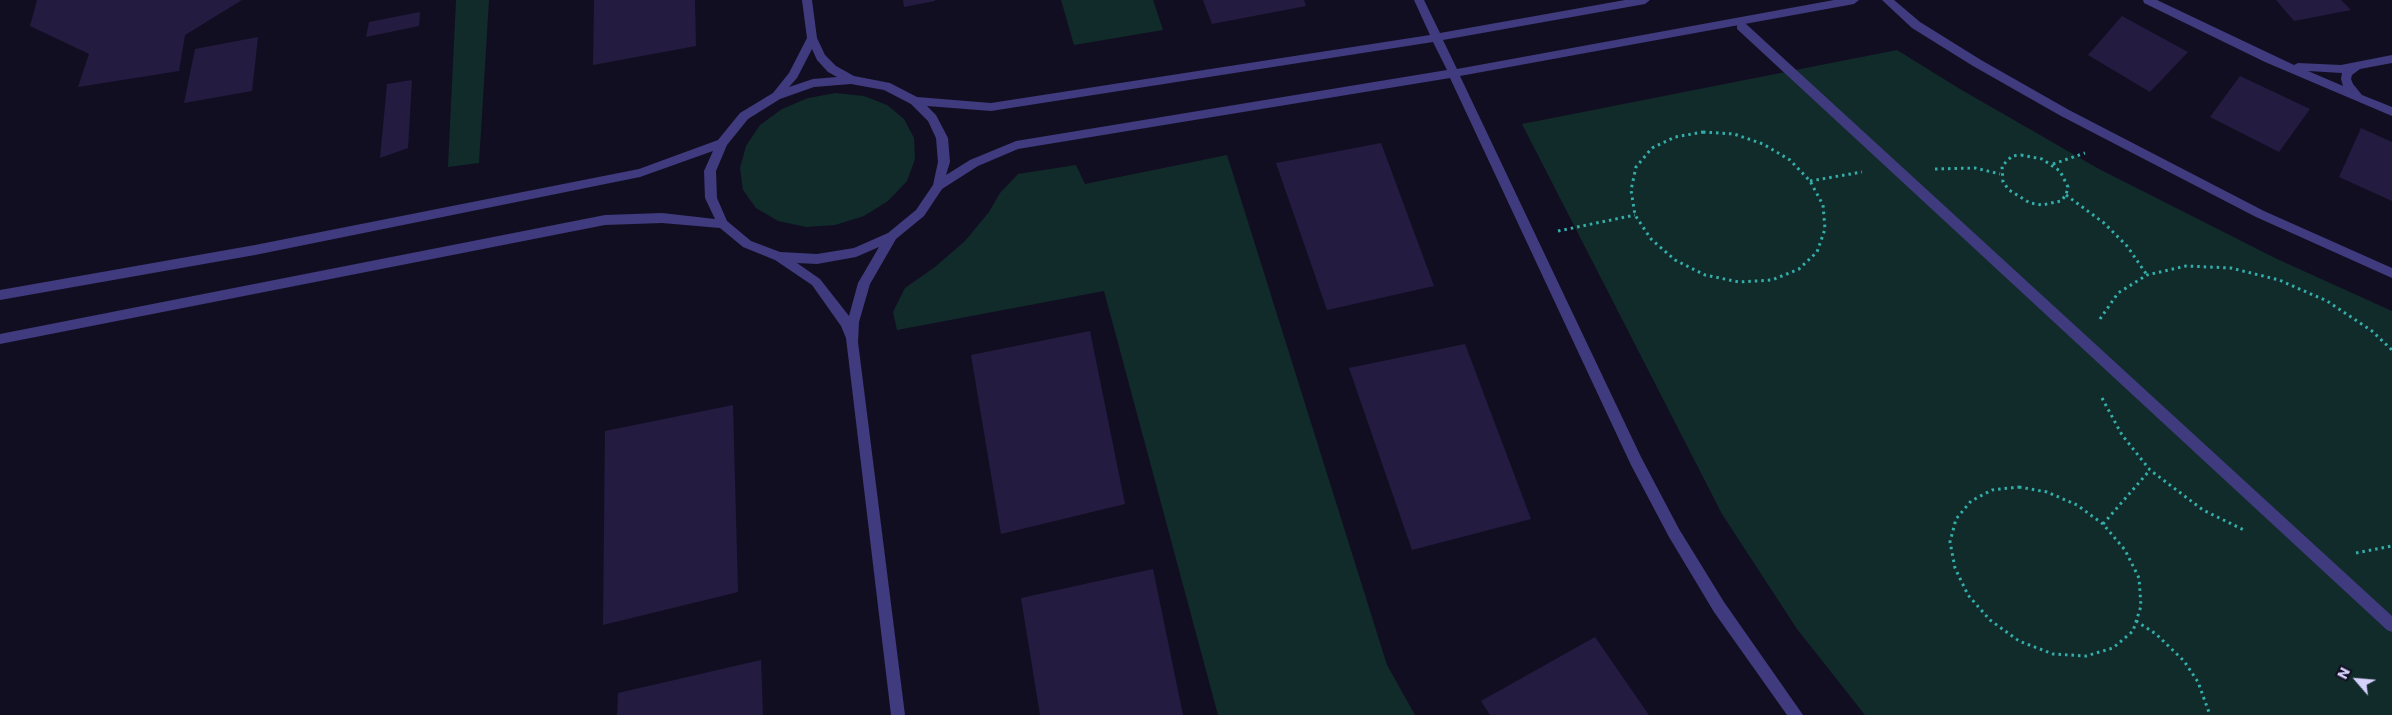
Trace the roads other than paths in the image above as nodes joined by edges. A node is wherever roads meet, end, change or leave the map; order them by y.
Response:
1 (807, 0) edge
2 (1419, 0) edge
3 (1645, 0) edge
4 (1854, 0) edge
5 (1887, 0) edge
6 (2148, 0) edge
7 (1741, 26) dead end
8 (1437, 37) junction
9 (812, 38) junction
10 (2269, 59) junction
11 (2392, 59) edge
12 (2356, 66) junction
13 (1453, 73) junction
14 (851, 80) junction
15 (776, 96) junction
16 (2362, 100) junction
17 (915, 101) junction
18 (2392, 112) edge
19 (722, 143) junction
20 (938, 186) junction
21 (723, 224) junction
22 (892, 236) junction
23 (779, 256) junction
24 (2392, 274) edge
25 (0, 295) edge
26 (0, 339) edge
27 (852, 342) junction
28 (2392, 624) edge
29 (898, 715) edge
30 (1796, 715) edge

1 - 9 street
2 - 8 street
3 - 8 street
4 - 13 street
5 - 24 street
6 - 10 street
7 - 28 street
8 - 13 street
8 - 17 street
9 - 14 street
9 - 15 street
10 - 12 street
10 - 16 street
11 - 12 street
12 - 16 street
13 - 20 street
13 - 30 street
14 - 15 street
14 - 17 street
15 - 19 street
16 - 18 street
17 - 20 street
19 - 21 street
19 - 25 street
20 - 22 street
21 - 23 street
21 - 26 street
22 - 23 street
22 - 27 street
23 - 27 street
27 - 29 street

